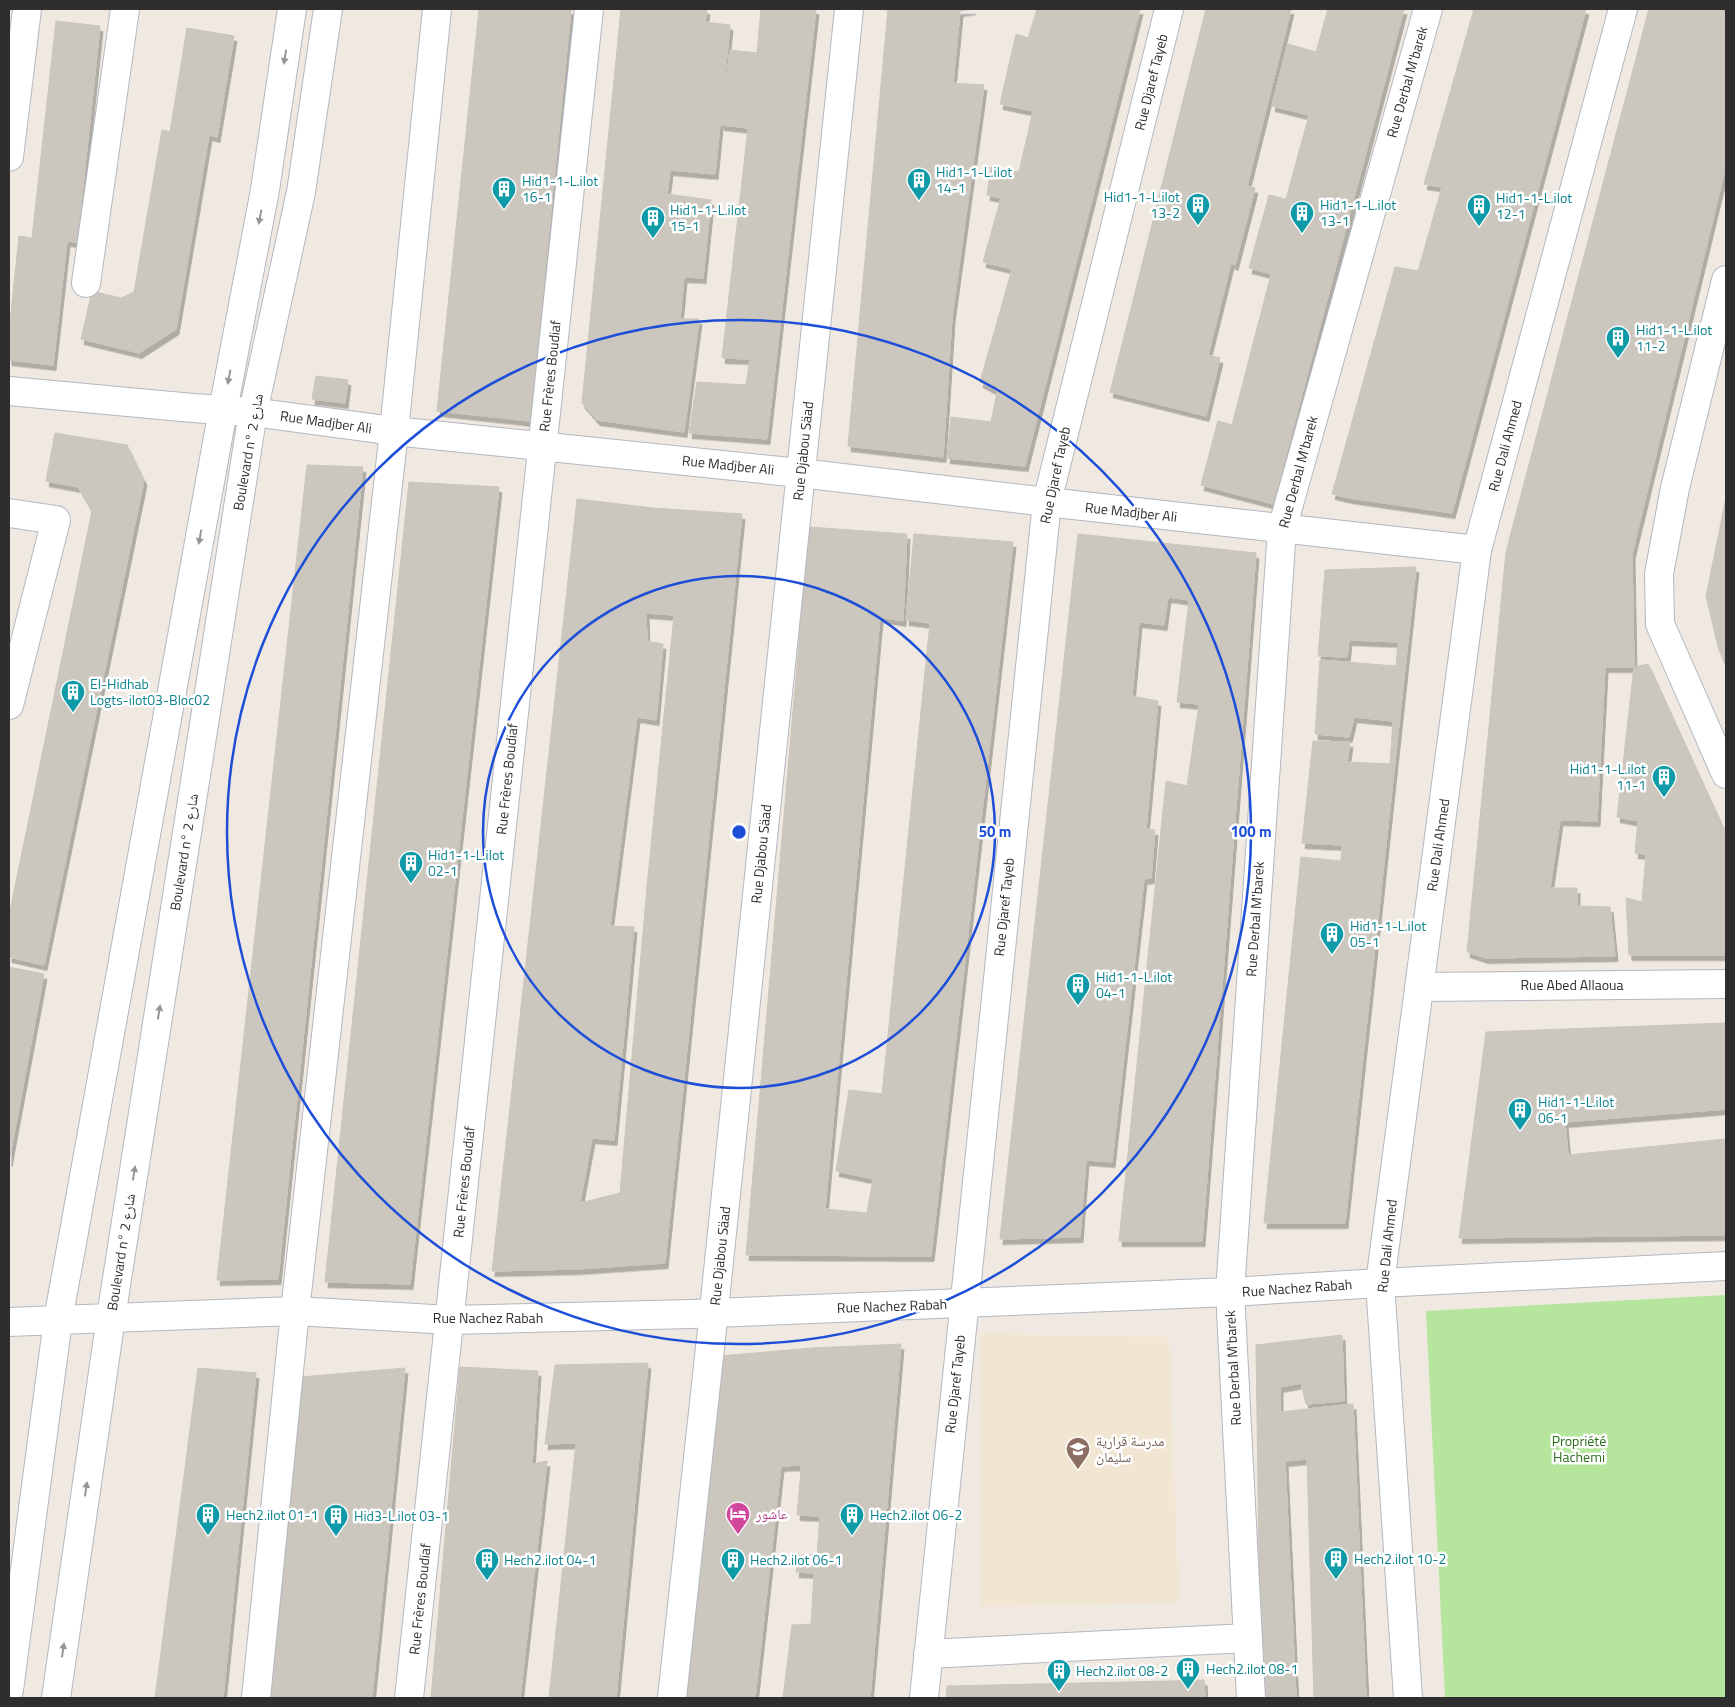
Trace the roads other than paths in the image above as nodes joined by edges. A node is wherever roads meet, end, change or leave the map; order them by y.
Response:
1 (27, 9) edge
2 (124, 9) edge
3 (292, 9) edge
4 (328, 9) edge
5 (436, 9) edge
6 (589, 9) edge
7 (849, 9) edge
8 (1169, 9) edge
9 (1428, 9) edge
10 (1624, 9) edge
11 (9, 157) edge
12 (1726, 280) edge
13 (86, 283) dead end
14 (9, 391) edge
15 (223, 410) junction
16 (253, 412) junction
17 (394, 431) junction
18 (543, 446) junction
19 (800, 472) junction
20 (1047, 502) junction
21 (9, 513) edge
22 (1282, 529) junction
23 (1477, 550) junction
24 (9, 705) edge
25 (1726, 774) edge
26 (1726, 984) edge
27 (1418, 986) junction
28 (1726, 1266) edge
29 (1380, 1283) junction
30 (1230, 1292) junction
31 (963, 1303) junction
32 (295, 1311) junction
33 (714, 1313) junction
34 (111, 1317) junction
35 (58, 1320) junction
36 (450, 1320) junction
37 (9, 1322) edge
38 (1248, 1638) junction
39 (928, 1654) junction
40 (9, 1690) edge
41 (56, 1698) edge
42 (256, 1698) edge
43 (410, 1698) edge
44 (672, 1698) edge
45 (924, 1698) edge
46 (1251, 1698) edge
47 (1408, 1698) edge

1 - 11 street
2 - 13 street
3 -> 15 street
4 - 16 street, Boulevard n° شارع 2
5 - 17 street
6 - 18 street, Rue Frères Boudiaf
7 - 19 street, Rue Djabou Säad
8 - 20 street, Rue Djaref Tayeb
9 - 22 street, Rue Derbal M'barek
10 - 23 street, Rue Dali Ahmed
12 - 25 street
14 - 15 street, Rue Madjber Ali
15 - 16 street, Rue Madjber Ali
15 -> 35 street
16 - 17 street, Rue Madjber Ali
34 -> 16 street, Boulevard n° شارع 2
17 - 18 street, Rue Madjber Ali
17 - 32 street
18 - 19 street, Rue Madjber Ali
18 - 36 street, Rue Frères Boudiaf
19 - 20 street, Rue Madjber Ali
19 - 33 street, Rue Djabou Säad
20 - 22 street, Rue Madjber Ali
20 - 31 street, Rue Djaref Tayeb
21 - 24 street
22 - 23 street, Rue Madjber Ali
22 - 30 street, Rue Derbal M'barek
23 - 27 street, Rue Dali Ahmed
26 - 27 street, Rue Abed Allaoua
27 - 29 street, Rue Dali Ahmed
28 - 29 street, Rue Nachez Rabah
29 - 30 street, Rue Nachez Rabah
29 - 47 street, Rue Dali Ahmed
30 - 31 street, Rue Nachez Rabah
30 - 38 street, Rue Derbal M'barek
31 - 33 street, Rue Nachez Rabah
31 - 39 street, Rue Djaref Tayeb
32 - 34 street, Rue Nachez Rabah
32 - 36 street, Rue Nachez Rabah
32 - 42 street
33 - 36 street, Rue Nachez Rabah
33 - 44 street, Rue Djabou Säad
34 - 35 street, Rue Nachez Rabah
41 -> 34 street, Boulevard n° شارع 2
35 - 37 street, Rue Nachez Rabah
35 - 40 street
36 - 43 street, Rue Frères Boudiaf
38 - 39 street
38 - 46 street, Rue Derbal M'barek
39 - 45 street, Rue Djaref Tayeb

